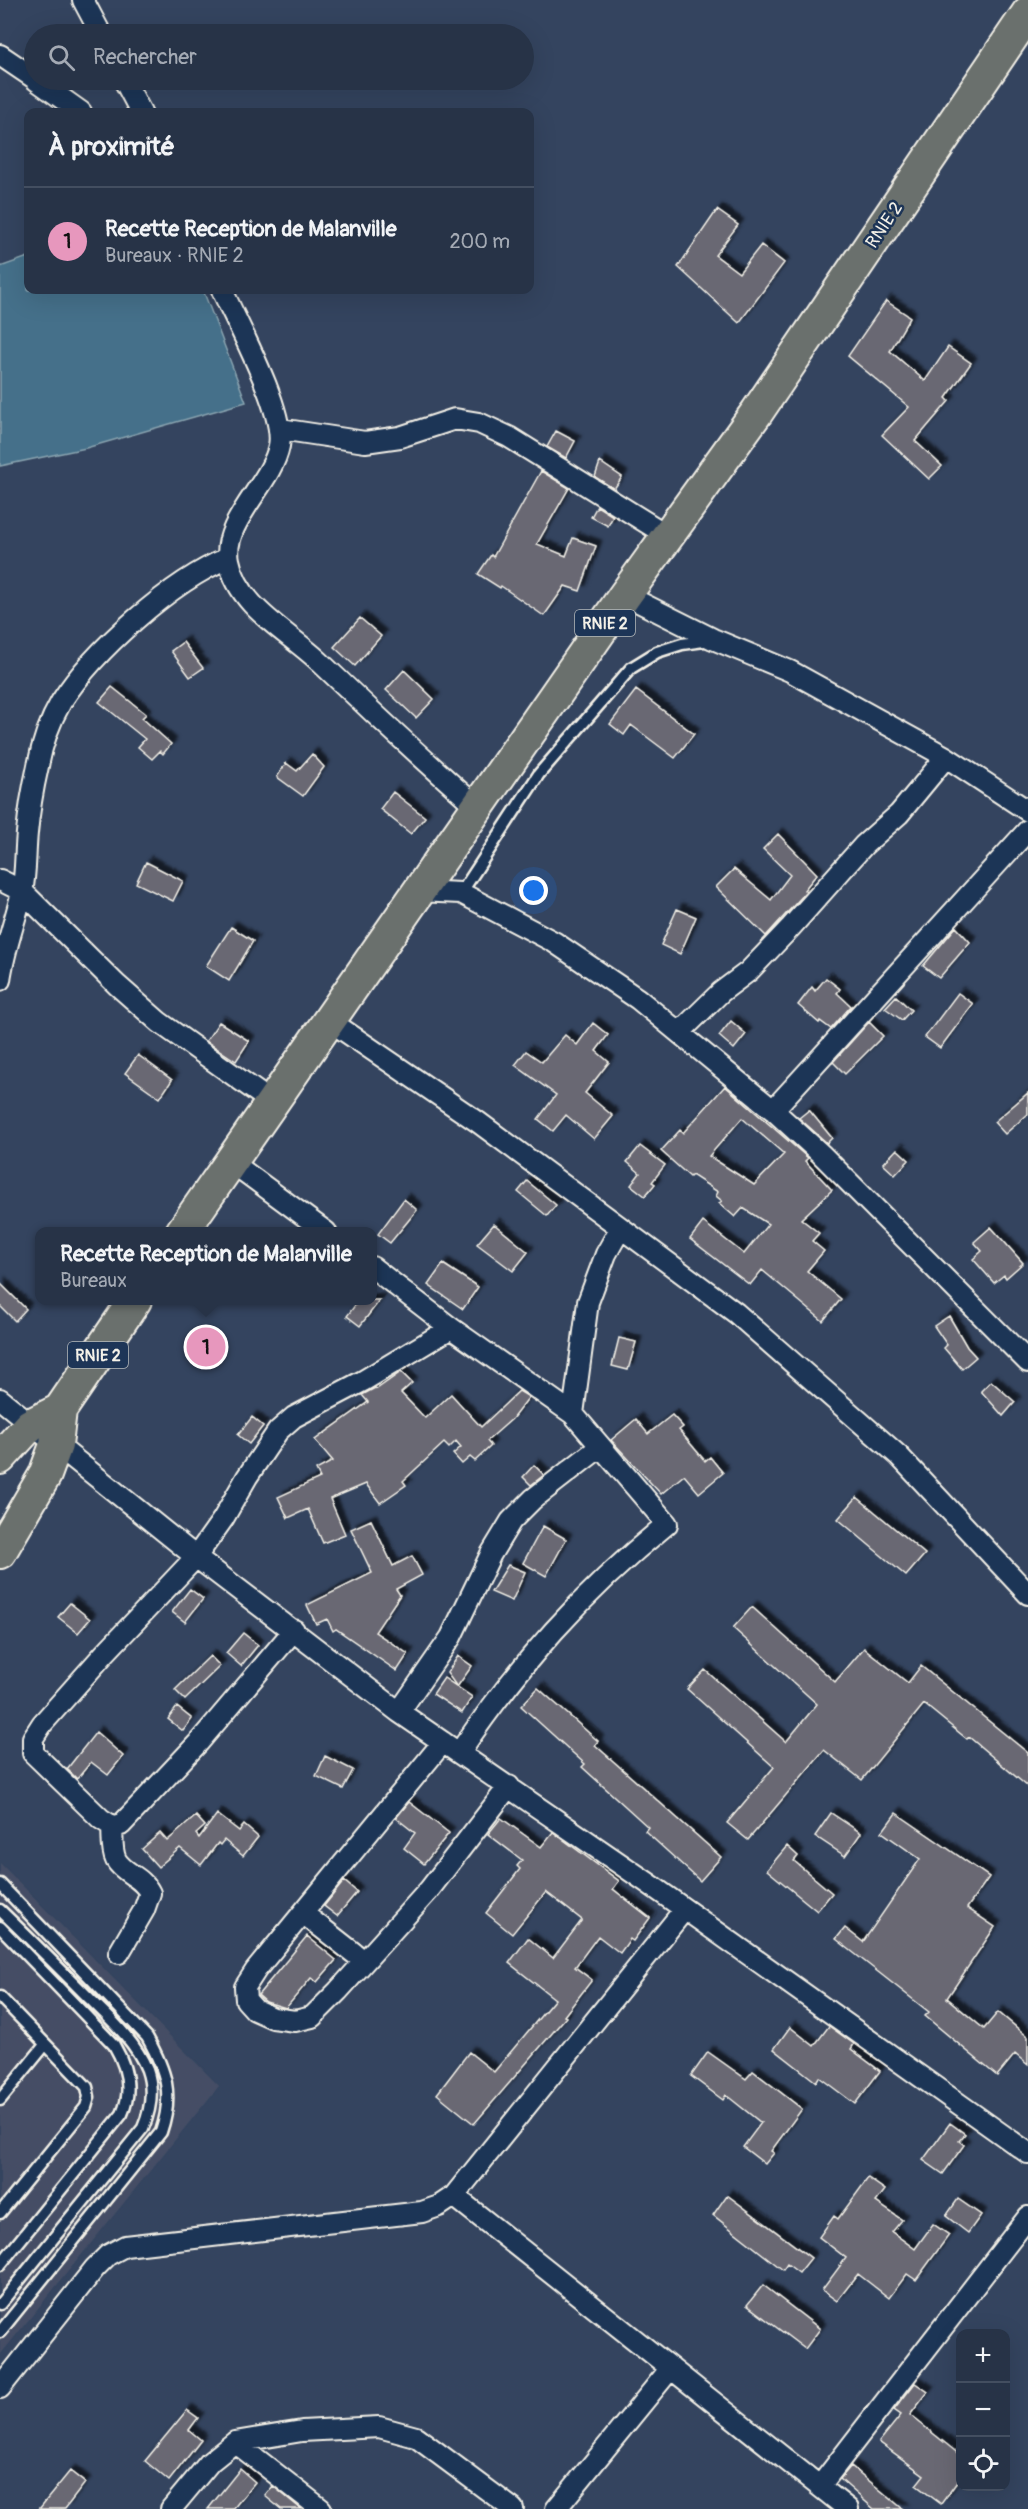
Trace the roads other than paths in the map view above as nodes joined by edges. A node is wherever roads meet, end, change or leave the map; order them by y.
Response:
1 (84, 0) edge
2 (1028, 13) edge
3 (96, 24) edge
4 (0, 55) edge
5 (24, 71) edge
6 (50, 90) edge
7 (129, 90) edge
8 (75, 108) edge
9 (139, 108) edge
10 (224, 294) edge
11 (280, 429) junction
12 (668, 536) junction
13 (228, 558) junction
14 (625, 595) junction
15 (713, 639) junction
16 (946, 757) junction
17 (478, 808) junction
18 (1028, 811) edge
19 (1028, 830) edge
20 (0, 880) edge
21 (22, 891) junction
22 (418, 891) junction
23 (461, 893) junction
24 (0, 980) edge
25 (330, 1021) junction
26 (680, 1032) junction
27 (271, 1102) junction
28 (773, 1110) junction
29 (230, 1161) junction
30 (185, 1227) edge
31 (319, 1227) edge
32 (620, 1229) junction
33 (377, 1271) edge
34 (132, 1305) edge
35 (452, 1328) junction
36 (1028, 1362) edge
37 (0, 1399) edge
38 (60, 1410) junction
39 (573, 1414) junction
40 (30, 1425) junction
41 (56, 1445) junction
42 (600, 1447) junction
43 (0, 1458) edge
44 (0, 1552) edge
45 (196, 1557) junction
46 (1028, 1594) edge
47 (294, 1630) junction
48 (399, 1712) junction
49 (443, 1742) junction
50 (459, 1753) junction
51 (509, 1786) junction
52 (112, 1826) junction
53 (0, 1884) edge
54 (0, 1910) edge
55 (684, 1910) junction
56 (303, 1914) junction
57 (0, 1927) edge
58 (119, 1953) dead end
59 (364, 1962) junction
60 (0, 1997) edge
61 (45, 2045) junction
62 (0, 2100) edge
63 (1028, 2153) edge
64 (454, 2196) junction
65 (0, 2213) edge
66 (1028, 2217) edge
67 (68, 2220) junction
68 (81, 2231) junction
69 (0, 2265) edge
70 (0, 2304) edge
71 (0, 2332) edge
72 (671, 2368) junction
73 (0, 2388) edge
74 (235, 2442) junction
75 (820, 2486) junction
76 (316, 2508) edge
77 (171, 2509) edge
78 (513, 2509) edge
79 (556, 2509) edge
80 (848, 2509) edge

1 - 3 street
2 - 12 main road, RNIE 2 / RNIE 2
4 - 5 street
6 - 8 street
7 - 9 street
10 - 11 street
11 - 12 street
11 - 13 street
12 - 14 main road, RNIE 2 / RNIE 2
13 - 17 street
13 - 21 street
14 - 15 street
14 - 17 main road, RNIE 2 / RNIE 2
15 - 16 street
15 - 23 lane
16 - 18 street
16 - 26 street
17 - 22 main road, RNIE 2 / RNIE 2
19 - 28 street
20 - 21 street
21 - 24 street
21 - 27 street
22 - 23 street
22 - 25 main road, RNIE 2 / RNIE 2
23 - 26 street
25 - 27 main road, RNIE 2 / RNIE 2
25 - 32 street
26 - 28 street
27 - 29 main road, RNIE 2 / RNIE 2
28 - 36 street
29 - 30 main road, RNIE 2 / RNIE 2
29 - 31 street
32 - 39 street
32 - 46 street
33 - 35 street
34 - 38 main road, RNIE 2 / RNIE 2
35 - 39 street
35 - 45 street
37 - 40 street
38 - 40 main road, RNIE 2
38 - 41 main road, RNIE 2
39 - 42 street
40 - 41 street
40 - 43 main road, RNIE 2
41 - 44 main road, RNIE 2
41 - 45 street
42 - 48 street
42 - 50 street
45 - 47 street
45 - 52 street
47 - 48 street
47 - 52 street
48 - 49 street
49 - 50 street
49 - 56 street
50 - 51 street
51 - 55 street
51 - 59 street
52 - 58 street
53 - 68 lane
54 - 67 lane
55 - 63 street
55 - 64 street
56 - 59 street
56 - 59 street
57 - 69 lane
60 - 61 lane
61 - 62 lane
61 - 65 lane
64 - 72 street
64 - 73 street
66 - 75 street
67 - 68 lane
67 - 70 lane
68 - 71 lane
72 - 75 street
72 - 79 street
74 - 76 street
74 - 77 street
74 - 78 street
75 - 80 street

